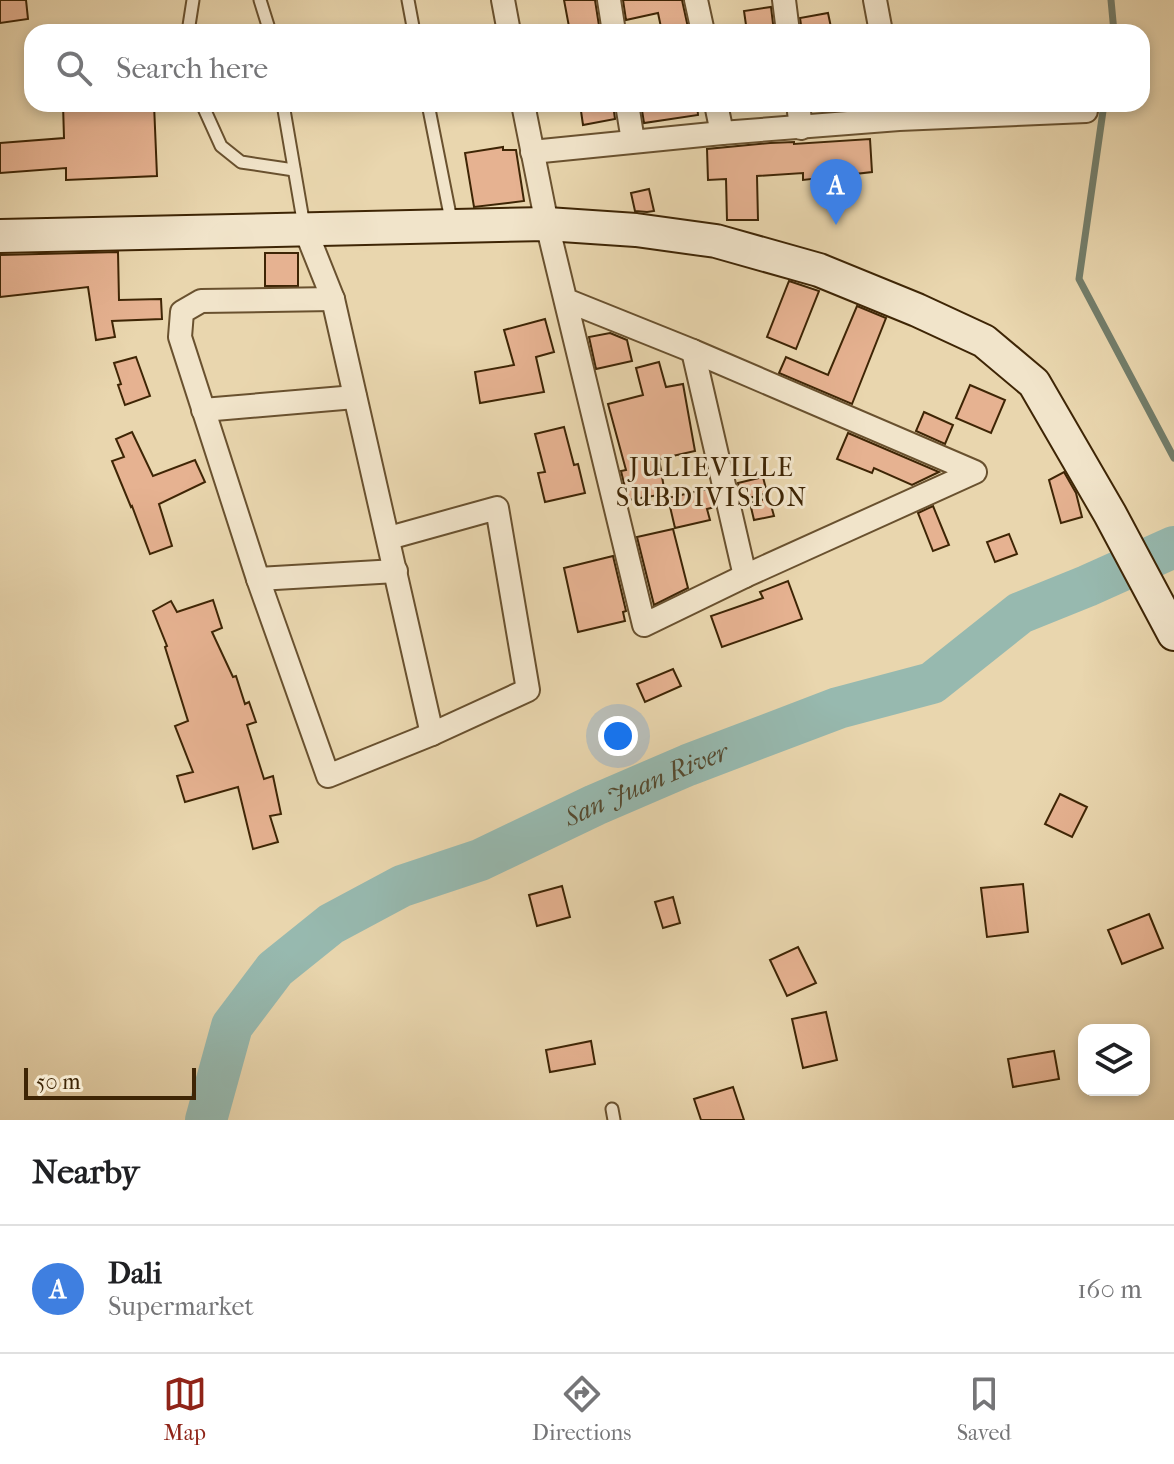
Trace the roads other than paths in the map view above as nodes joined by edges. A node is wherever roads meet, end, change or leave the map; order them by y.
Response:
1 (193, 0) edge
2 (260, 0) edge
3 (408, 0) edge
4 (503, 0) edge
5 (609, 0) edge
6 (696, 0) edge
7 (784, 0) edge
8 (875, 0) edge
9 (189, 24) edge
10 (268, 24) edge
11 (412, 24) edge
12 (508, 24) edge
13 (613, 24) edge
14 (701, 24) edge
15 (787, 24) edge
16 (880, 24) edge
17 (206, 112) edge
18 (284, 112) edge
19 (430, 112) edge
20 (524, 112) edge
21 (628, 112) edge
22 (718, 112) edge
23 (799, 112) edge
24 (897, 112) edge
25 (801, 128) junction
26 (722, 133) junction
27 (633, 141) junction
28 (532, 152) junction
29 (294, 170) junction
30 (547, 224) junction
31 (452, 226) junction
32 (305, 229) junction
33 (0, 236) edge
34 (333, 299) junction
35 (566, 300) junction
36 (693, 351) junction
37 (355, 397) junction
38 (203, 410) junction
39 (389, 538) junction
40 (396, 571) junction
41 (745, 576) junction
42 (258, 579) junction
43 (1174, 634) edge
44 (432, 734) junction

1 - 9 lane
2 - 10 lane
3 - 11 lane
4 - 12 street
5 - 13 street
6 - 14 street
7 - 15 street
8 - 16 street
17 - 29 lane
18 - 29 lane
19 - 31 lane
20 - 28 street
21 - 27 street
22 - 26 street
23 - 25 street
24 - 25 street
25 - 26 street
26 - 27 street
27 - 28 street
28 - 30 street
29 - 32 lane
30 - 31 main road
30 - 35 street
30 - 43 main road
31 - 32 main road
32 - 33 main road
32 - 34 street
34 - 37 street
34 - 38 street
35 - 36 street
35 - 41 street
36 - 41 street
36 - 41 street
37 - 38 street
37 - 39 street
38 - 42 street
39 - 40 street
39 - 44 street
40 - 42 street
40 - 44 street
42 - 44 street

